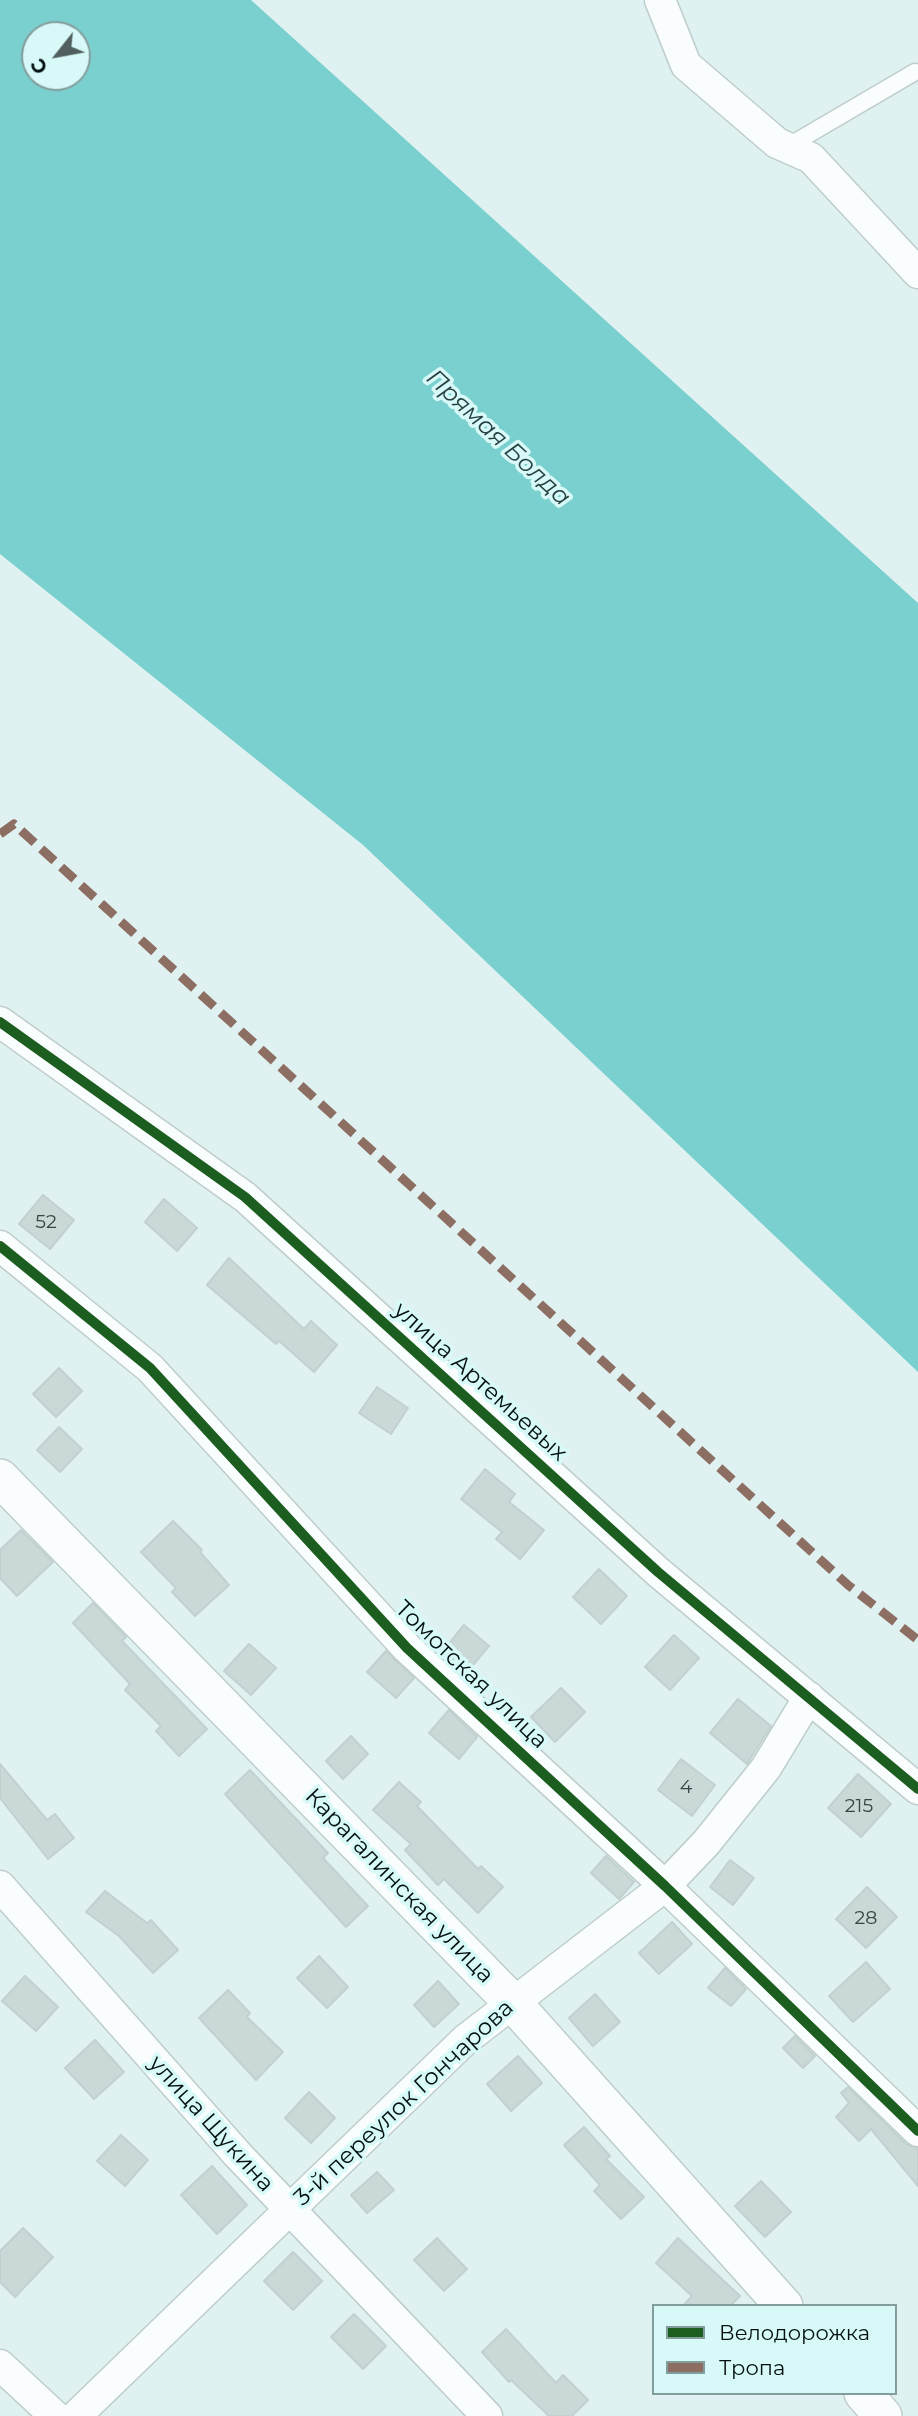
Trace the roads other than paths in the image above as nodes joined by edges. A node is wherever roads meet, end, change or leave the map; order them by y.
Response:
1 (660, 0) edge
2 (915, 72) dead end
3 (787, 147) junction
4 (917, 271) edge
5 (0, 1022) edge
6 (0, 1246) edge
7 (0, 1478) edge
8 (809, 1697) junction
9 (918, 1789) edge
10 (0, 1886) edge
11 (665, 1886) junction
12 (512, 2002) junction
13 (918, 2131) edge
14 (290, 2209) junction
15 (782, 2304) edge
16 (0, 2365) edge
17 (865, 2395) edge
18 (55, 2416) edge
19 (76, 2416) edge
20 (487, 2416) edge
21 (883, 2416) edge

1 - 3 street
2 - 3 lane
3 - 4 street
5 - 8 street, улица Артемьевых
6 - 11 street, Томотская улица
7 - 12 street, Карагалинская улица
8 - 9 street, улица Артемьевых
8 - 11 street, 3-й переулок Гончарова
10 - 14 street, улица Щукина
11 - 12 street, 3-й переулок Гончарова
11 - 13 street, Томотская улица
12 - 14 street, 3-й переулок Гончарова
12 - 15 street, Карагалинская улица
14 - 19 street, 3-й переулок Гончарова
14 - 20 street, улица Щукина
16 - 18 street
17 - 21 street

